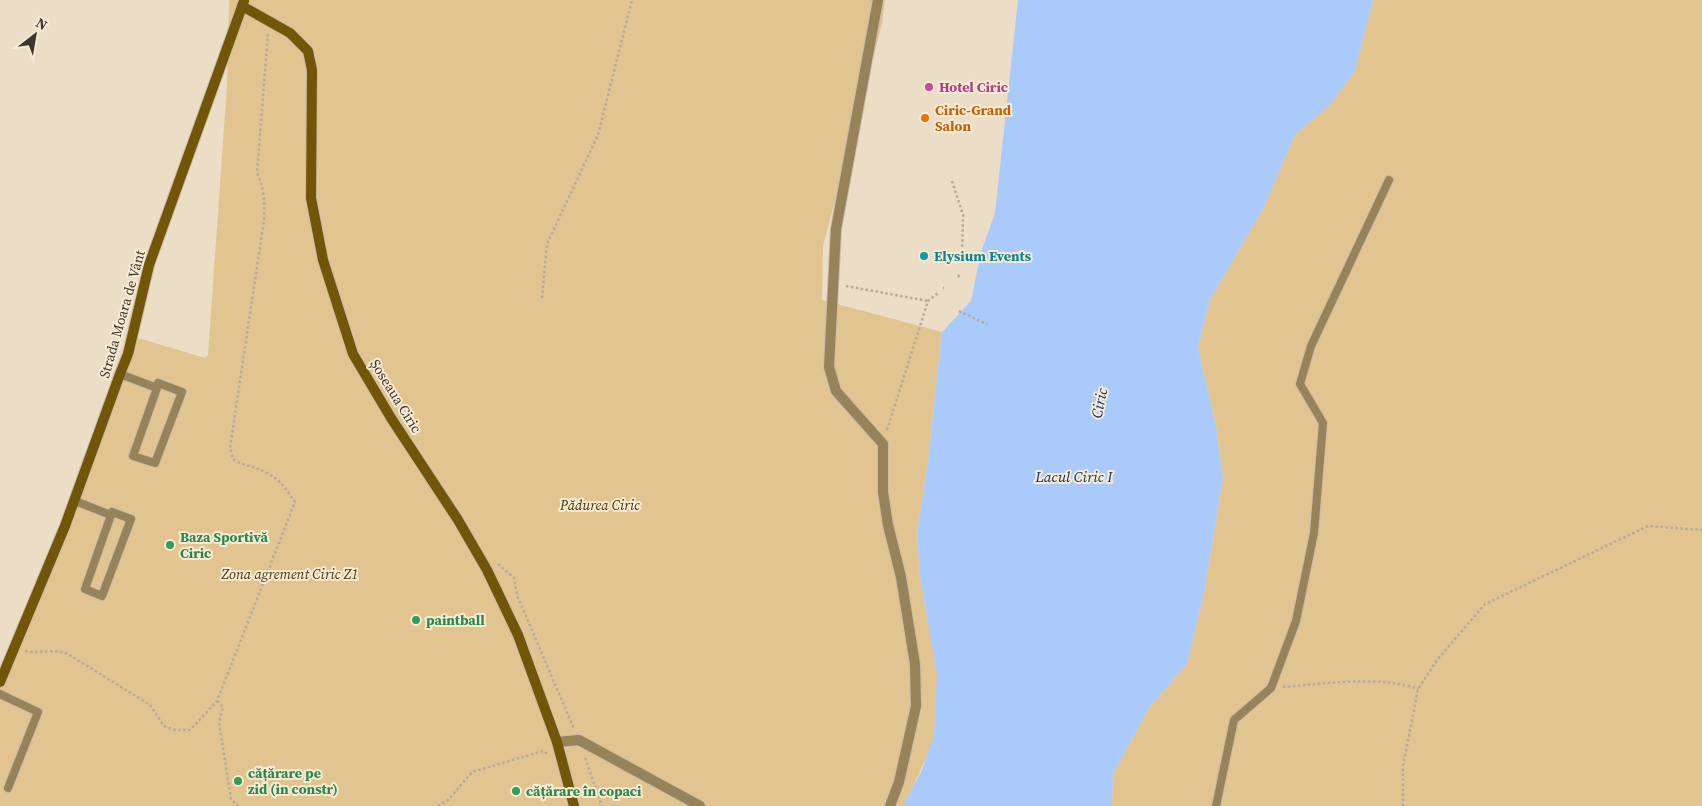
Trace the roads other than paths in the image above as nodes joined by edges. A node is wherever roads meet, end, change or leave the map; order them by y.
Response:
1 (878, 0) edge
2 (244, 3) edge
3 (1390, 180) dead end
4 (120, 374) junction
5 (157, 388) junction
6 (74, 501) junction
7 (111, 515) junction
8 (0, 682) edge
9 (0, 694) edge
10 (557, 742) junction
11 (8, 788) dead end
12 (574, 806) edge
13 (700, 806) edge
14 (890, 806) edge
15 (1216, 806) edge

1 - 14 street
2 - 4 main road, Strada Moara de Vânt
2 - 10 main road, Șoseaua Ciric
3 - 15 lane
4 - 5 lane
4 - 6 main road, Strada Moara de Vânt
5 - 5 lane
6 - 7 lane
6 - 8 main road, Strada Moara de Vânt
7 - 7 lane
9 - 11 lane
10 - 12 main road, Șoseaua Ciric
10 - 13 street

